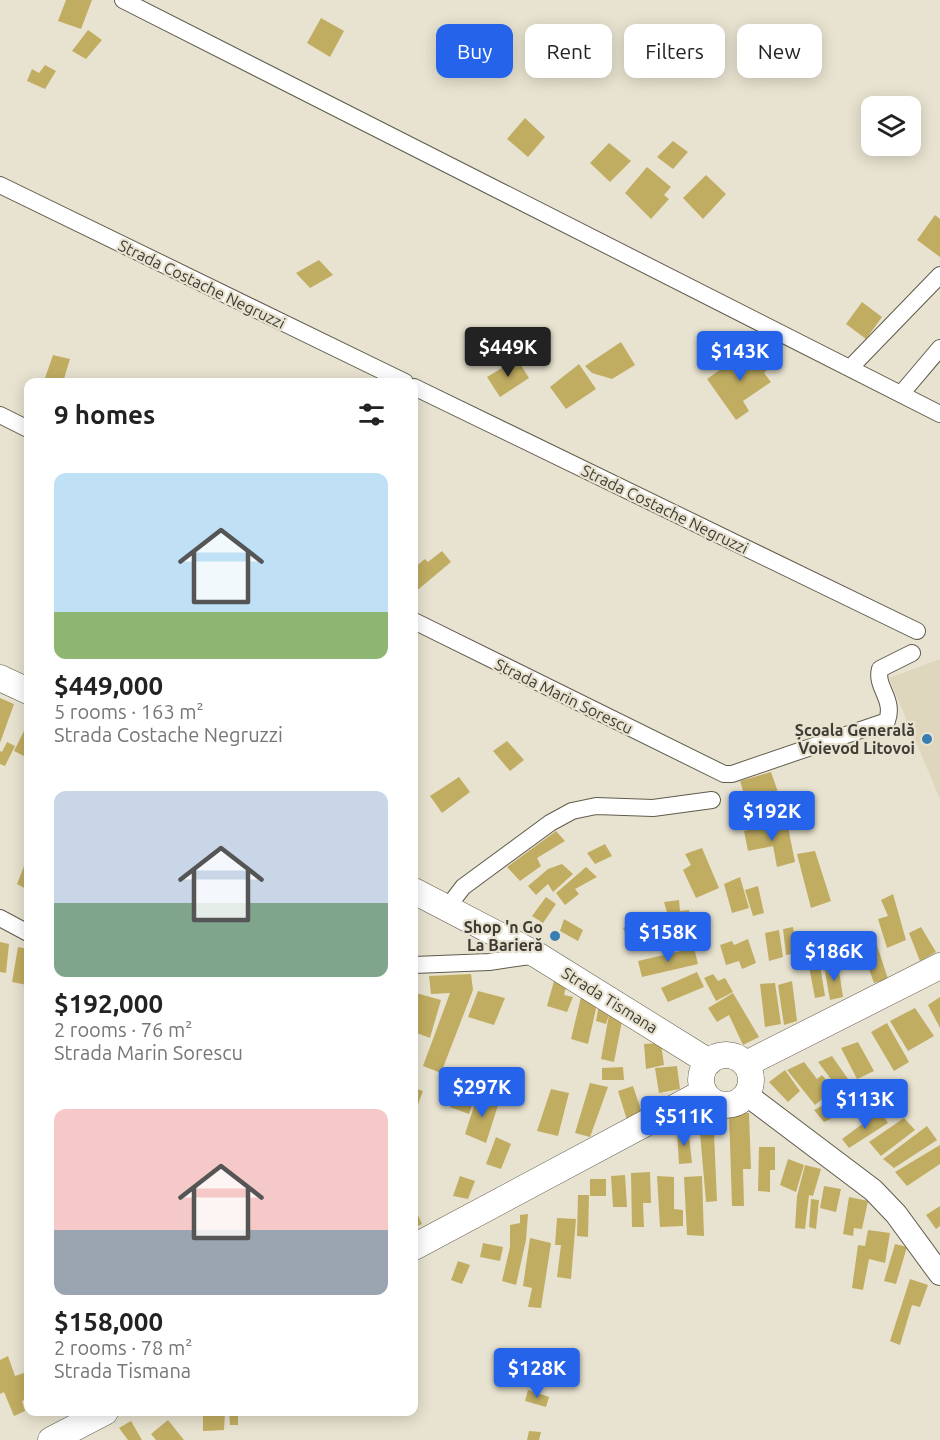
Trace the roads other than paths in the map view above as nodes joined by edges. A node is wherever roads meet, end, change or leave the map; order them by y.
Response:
1 (123, 0) edge
2 (0, 185) edge
3 (940, 275) edge
4 (940, 348) edge
5 (850, 368) junction
6 (397, 378) edge
7 (418, 389) edge
8 (901, 394) junction
9 (940, 414) edge
10 (0, 415) edge
11 (24, 427) edge
12 (418, 623) edge
13 (917, 631) dead end
14 (912, 653) dead end
15 (0, 678) edge
16 (24, 689) edge
17 (712, 800) dead end
18 (418, 893) edge
19 (447, 908) junction
20 (0, 918) edge
21 (24, 931) edge
22 (537, 955) junction
23 (418, 965) edge
24 (940, 966) edge
25 (709, 1062) junction
26 (746, 1064) junction
27 (704, 1092) junction
28 (747, 1095) junction
29 (418, 1245) edge
30 (940, 1274) edge
31 (97, 1416) edge
32 (51, 1440) edge

1 - 5 street
2 - 6 street, Strada Costache Negruzzi
3 - 5 street
4 - 8 street
5 - 8 street
7 - 13 street, Strada Costache Negruzzi
8 - 9 street
10 - 11 street
12 - 14 street, Strada Marin Sorescu
15 - 16 main road
17 - 19 street
18 - 19 main road, Strada Tismana
19 - 22 main road, Strada Tismana
20 - 21 street
22 - 23 street
22 - 25 main road, Strada Tismana
24 - 26 main road
25 - 26 main road
25 - 27 main road
26 - 28 main road
27 - 28 main road
27 - 29 main road
28 - 30 main road
31 - 32 main road

